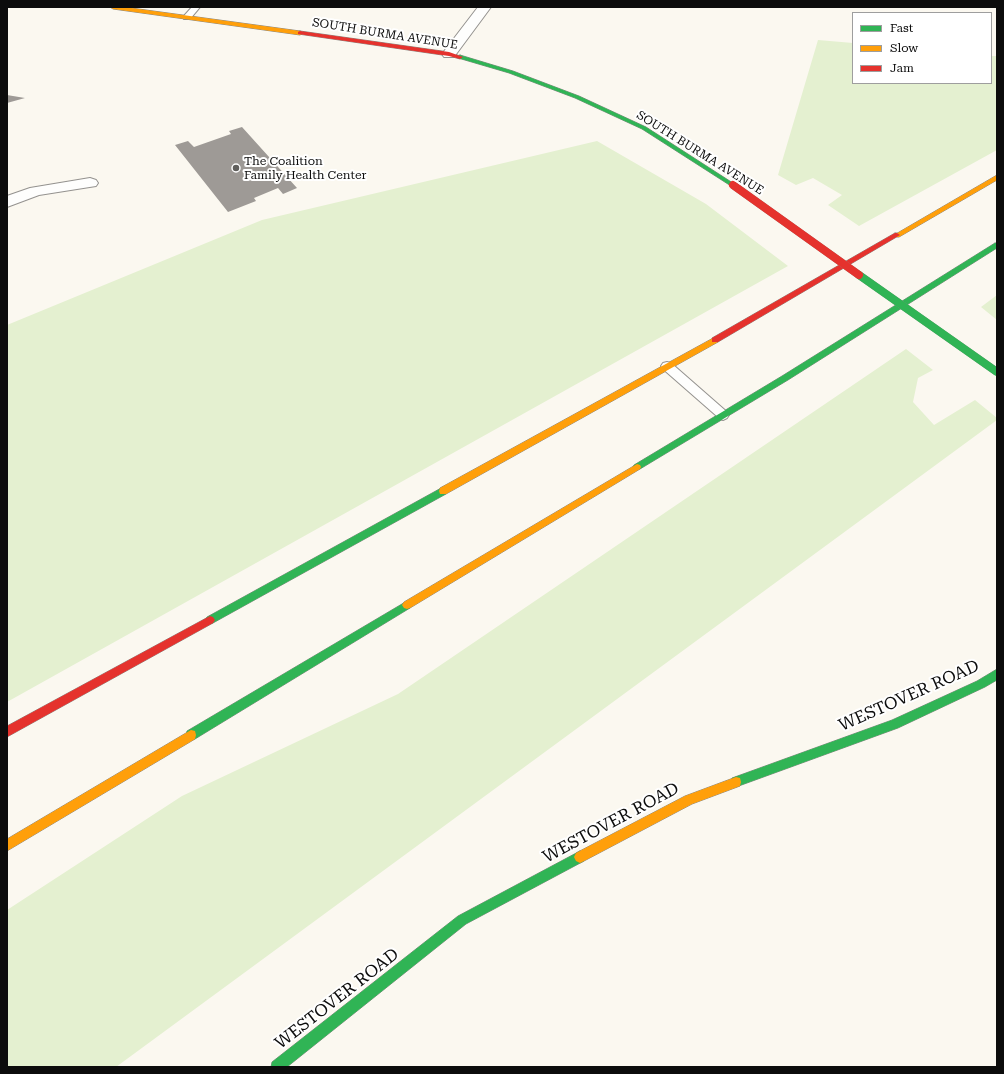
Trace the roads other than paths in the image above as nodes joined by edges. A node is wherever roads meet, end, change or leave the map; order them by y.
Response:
1 (113, 7) edge
2 (196, 7) edge
3 (485, 7) edge
4 (187, 17) junction
5 (449, 54) junction
6 (997, 178) edge
7 (90, 183) dead end
8 (7, 202) edge
9 (997, 246) edge
10 (667, 366) junction
11 (997, 372) edge
12 (723, 415) junction
13 (997, 674) edge
14 (7, 732) edge
15 (7, 845) edge
16 (277, 1067) edge

1 - 4 main road, SOUTH BURMA AVENUE
2 - 4 lane
3 - 5 street
4 - 5 main road, SOUTH BURMA AVENUE
5 - 11 main road, SOUTH BURMA AVENUE, bridge
6 - 10 main road
7 - 8 street
9 - 12 main road
10 - 12 lane
10 - 14 main road
12 - 15 main road
13 - 16 main road, WESTOVER ROAD

